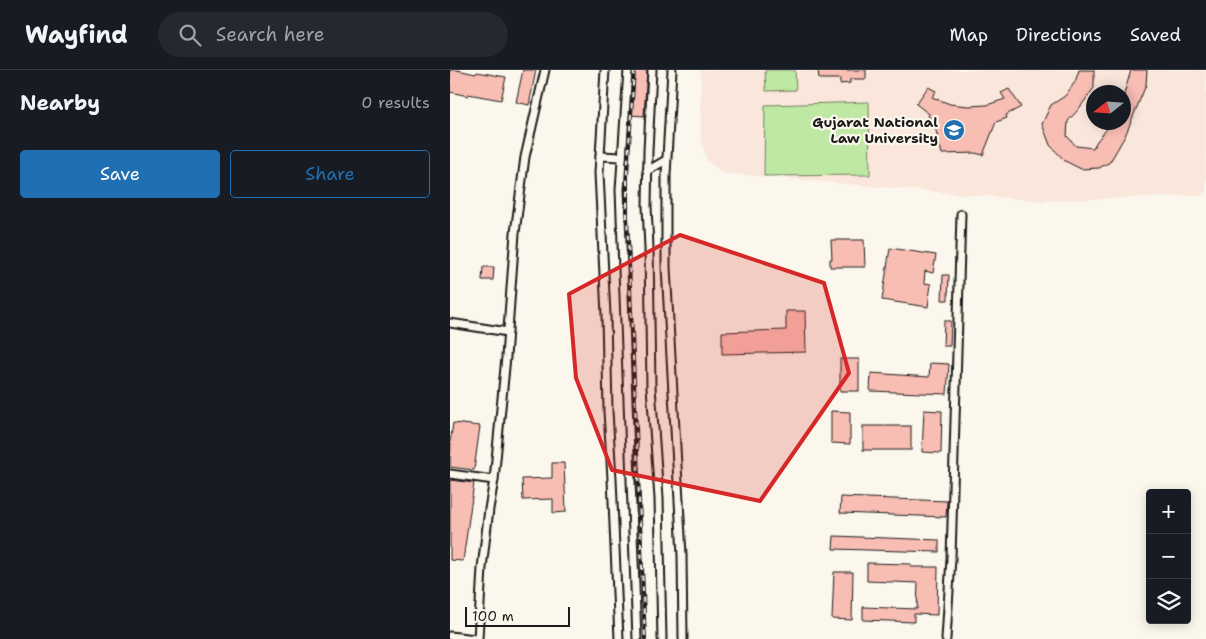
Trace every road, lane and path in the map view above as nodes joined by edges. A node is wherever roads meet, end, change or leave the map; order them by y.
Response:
1 (545, 70) edge
2 (605, 70) edge
3 (628, 70) edge
4 (652, 70) edge
5 (672, 70) edge
6 (600, 156) junction
7 (622, 157) junction
8 (666, 160) junction
9 (647, 171) junction
10 (961, 214) dead end
11 (450, 323) edge
12 (508, 332) junction
13 (450, 474) edge
14 (494, 480) junction
15 (450, 636) edge
16 (477, 639) edge
17 (619, 639) edge
18 (637, 639) edge
19 (662, 639) edge
20 (682, 639) edge
21 (946, 639) edge

1 - 12 street
2 - 6 street
3 - 7 street
4 - 9 street
5 - 8 street
6 - 7 street
6 - 17 street
7 - 18 street
8 - 9 street
8 - 20 street
9 - 19 street
10 - 21 street
11 - 12 street
12 - 14 street
13 - 14 street
14 - 16 street
15 - 16 street

